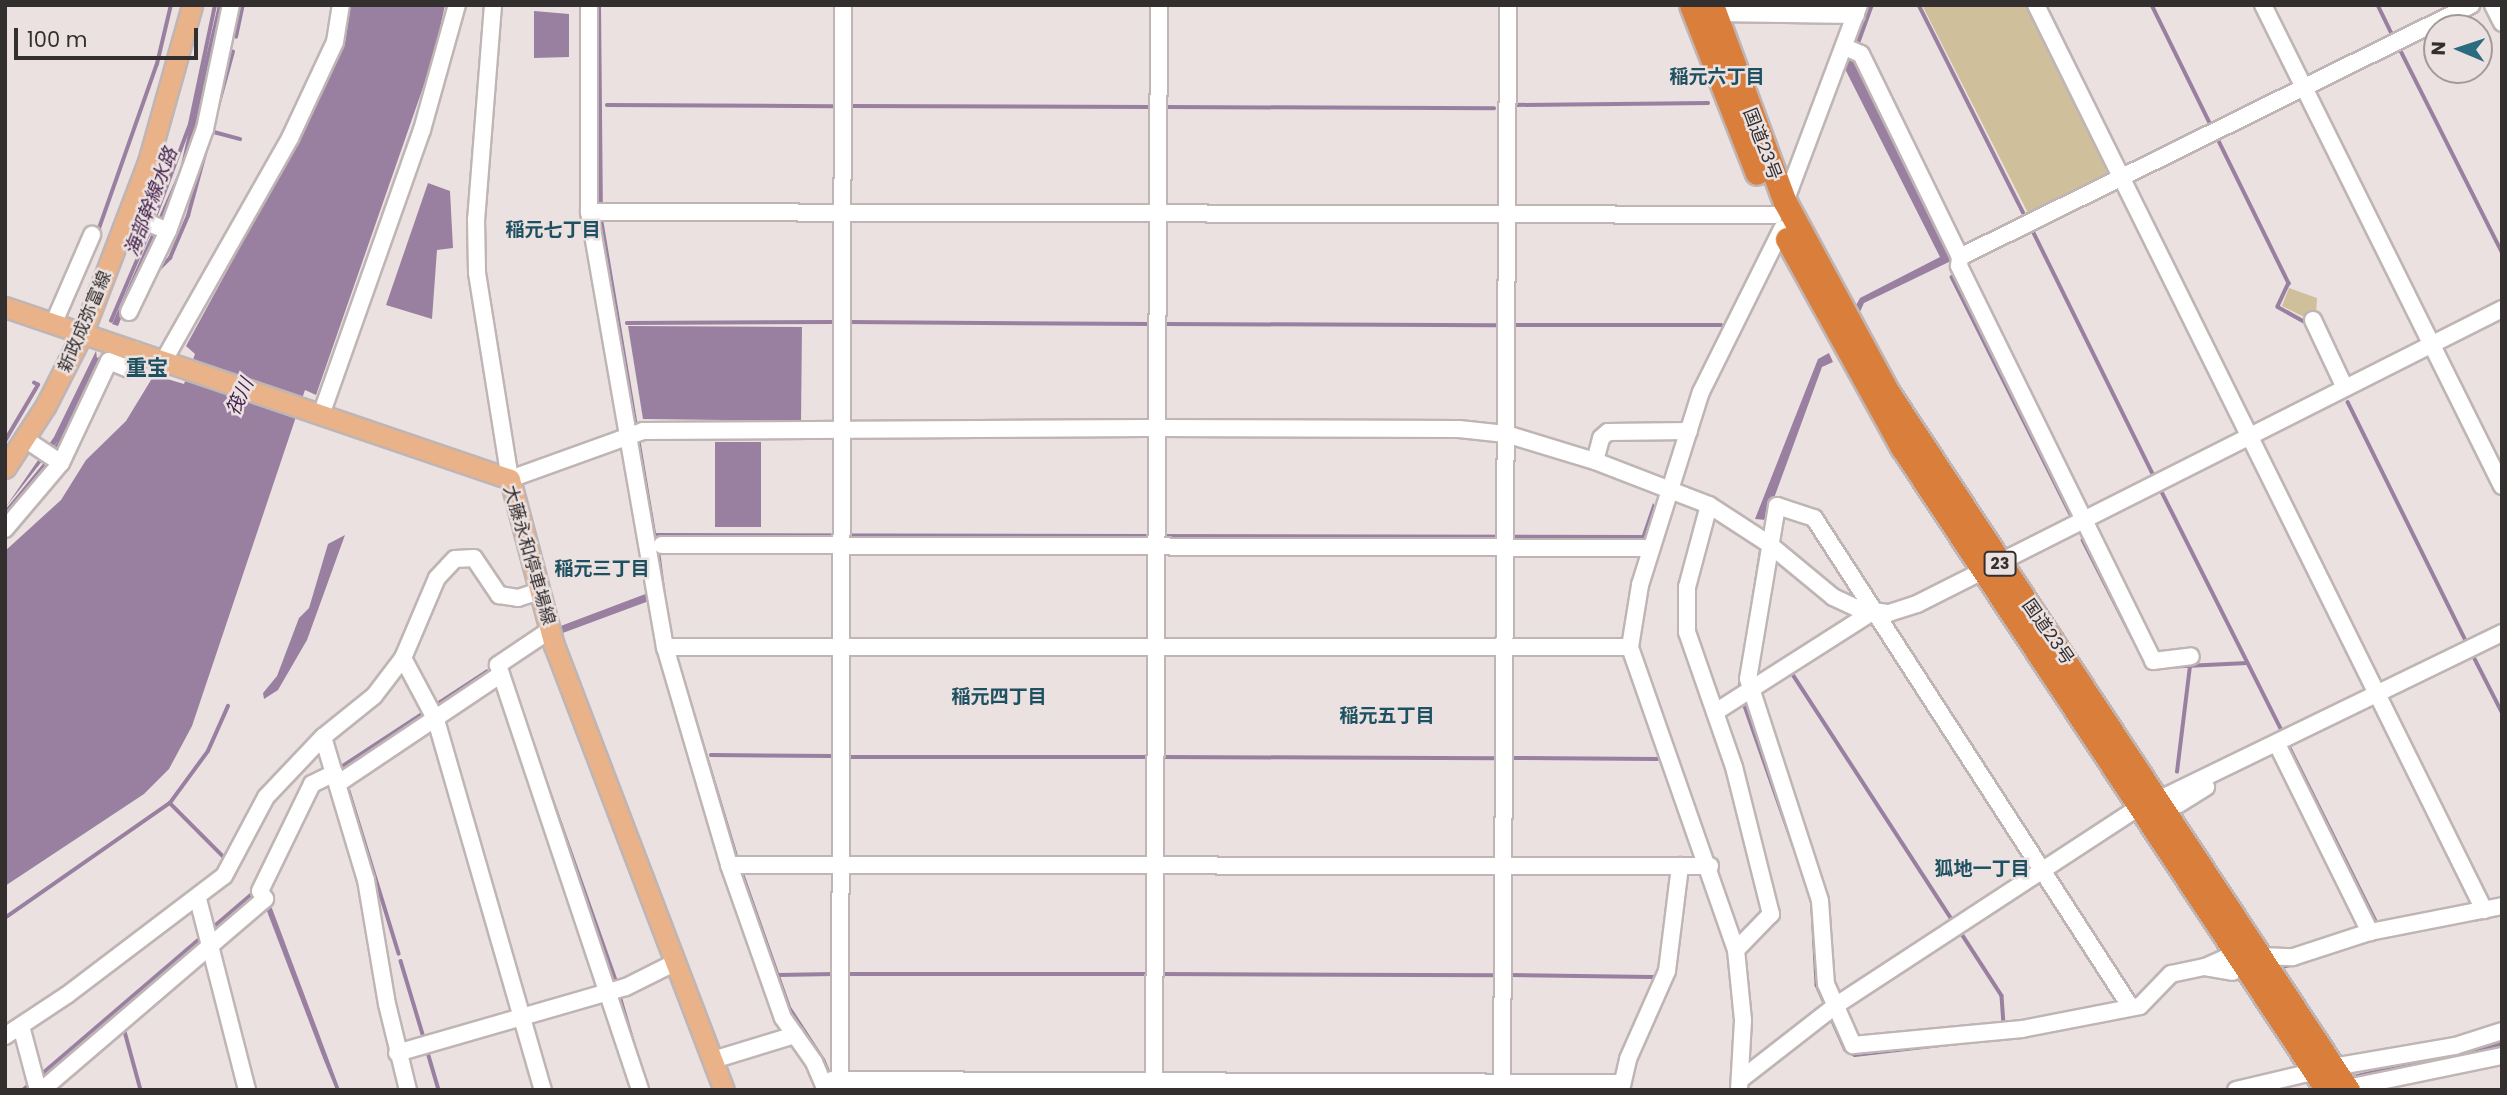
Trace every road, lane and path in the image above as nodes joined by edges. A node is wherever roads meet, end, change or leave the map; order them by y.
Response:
1 (192, 5) edge
2 (231, 5) edge
3 (341, 5) edge
4 (457, 5) edge
5 (494, 5) edge
6 (589, 5) edge
7 (843, 5) edge
8 (1159, 5) edge
9 (1508, 5) edge
10 (1691, 5) edge
11 (2036, 5) edge
12 (2263, 5) edge
13 (2471, 5) edge
14 (2493, 5) edge
15 (1713, 9) edge
16 (1858, 10) edge
17 (2502, 23) edge
18 (1845, 47) junction
19 (2304, 88) junction
20 (2123, 178) junction
21 (595, 212) junction
22 (841, 214) junction
23 (1504, 214) junction
24 (129, 215) junction
25 (1157, 215) junction
26 (1780, 215) junction
27 (160, 228) junction
28 (92, 235) dead end
29 (1960, 257) junction
30 (5, 307) edge
31 (2502, 309) edge
32 (129, 312) dead end
33 (55, 320) junction
34 (2313, 320) dead end
35 (83, 332) junction
36 (2431, 344) junction
37 (136, 350) junction
38 (164, 360) junction
39 (2346, 388) junction
40 (321, 415) junction
41 (1158, 428) junction
42 (842, 429) junction
43 (1689, 431) junction
44 (632, 434) junction
45 (1506, 434) junction
46 (2247, 435) junction
47 (30, 443) junction
48 (1595, 461) junction
49 (59, 462) junction
50 (5, 468) edge
51 (510, 479) junction
52 (2502, 486) edge
53 (1672, 490) junction
54 (1709, 505) junction
55 (2085, 517) junction
56 (5, 530) edge
57 (842, 541) junction
58 (1157, 541) junction
59 (1505, 541) junction
60 (1769, 544) junction
61 (662, 545) dead end
62 (1651, 548) junction
63 (1990, 565) junction
64 (539, 591) junction
65 (1874, 611) junction
66 (550, 630) junction
67 (2502, 633) edge
68 (842, 646) junction
69 (671, 647) junction
70 (1630, 647) junction
71 (1156, 648) junction
72 (1504, 648) junction
73 (2191, 656) dead end
74 (403, 658) junction
75 (501, 674) junction
76 (1751, 693) junction
77 (2378, 695) junction
78 (1717, 711) junction
79 (432, 712) junction
80 (323, 737) junction
81 (2277, 744) junction
82 (337, 778) junction
83 (2152, 808) junction
84 (841, 862) junction
85 (1156, 864) junction
86 (735, 865) junction
87 (1680, 866) junction
88 (1710, 866) junction
89 (1503, 867) junction
90 (2043, 870) junction
91 (198, 899) junction
92 (2502, 906) edge
93 (2484, 910) junction
94 (2370, 932) junction
95 (208, 940) junction
96 (1736, 950) junction
97 (2268, 961) junction
98 (2235, 962) junction
99 (674, 963) junction
100 (610, 992) junction
101 (1835, 1006) junction
102 (2130, 1006) junction
103 (523, 1018) junction
104 (21, 1026) junction
105 (2502, 1031) edge
106 (794, 1035) junction
107 (5, 1036) edge
108 (397, 1054) junction
109 (2502, 1056) edge
110 (713, 1060) junction
111 (2334, 1081) edge
112 (830, 1082) edge
113 (1740, 1085) edge
114 (38, 1086) edge
115 (1154, 1086) edge
116 (1502, 1086) edge
117 (1621, 1086) edge
118 (247, 1090) edge
119 (408, 1090) edge
120 (543, 1090) edge
121 (640, 1090) edge
122 (724, 1090) edge
123 (2236, 1090) edge

1 - 24 main road, 新政成弥富線
2 - 27 street
3 - 38 street
4 - 40 street
5 - 51 street
6 - 21 street
7 - 22 street
8 - 25 street
9 - 23 street
10 - 26 highway, 国道23号 / 23
11 - 20 street
12 - 19 street
13 - 19 street
14 - 17 street
15 - 16 street
15 - 26 highway, 国道23号 / 23
16 - 18 street
18 - 26 street
18 - 29 street
19 - 20 street
19 - 36 street
20 - 29 street
20 - 46 street
21 - 22 street
21 - 44 street
22 - 25 street
22 - 42 street
23 - 25 street
23 - 26 street
23 - 45 street
24 - 27 street
24 - 35 main road, 新政成弥富線
25 - 41 street
26 - 43 street
26 - 63 highway, 国道23号 / 23
27 - 32 street
28 - 33 street
29 - 55 street
30 - 33 main road, 大藤永和停車場線
31 - 36 street
33 - 35 main road, 大藤永和停車場線
34 - 39 street
35 - 37 main road, 大藤永和停車場線
35 - 47 main road, 新政成弥富線
36 - 39 street
36 - 52 street
37 - 38 main road, 大藤永和停車場線
37 - 49 street
38 - 40 main road, 大藤永和停車場線
39 - 46 street
40 - 51 main road, 大藤永和停車場線
41 - 42 street
41 - 45 street
41 - 58 street
42 - 44 street
42 - 57 street
43 - 48 street
43 - 53 street
44 - 51 street
44 - 69 street
45 - 48 street
45 - 59 street
46 - 55 street
46 - 77 street
47 - 49 street
47 - 50 main road, 新政成弥富線
48 - 53 street
49 - 56 street
51 - 64 main road, 大藤永和停車場線
53 - 54 street
53 - 62 street
54 - 60 street
54 - 78 street
55 - 63 street
55 - 73 street
57 - 58 street
57 - 61 street
57 - 68 street
58 - 59 street
58 - 71 street
59 - 62 street
59 - 72 street
60 - 65 street
60 - 65 street
60 - 76 street
62 - 70 street
63 - 65 street
63 - 83 highway, 国道23号 / 23
64 - 66 main road, 大藤永和停車場線
64 - 74 street
65 - 76 street
65 - 90 street
66 - 75 street
66 - 99 main road, 大藤永和停車場線
67 - 77 street
68 - 69 street
68 - 71 street
68 - 84 street
69 - 86 street
70 - 72 street
70 - 88 street
71 - 72 street
71 - 85 street
72 - 89 street
74 - 79 street
74 - 80 street
75 - 79 street
75 - 100 street
76 - 78 street
76 - 101 street
77 - 81 street
77 - 93 street
78 - 96 street
79 - 82 street
79 - 103 street
80 - 82 street
80 - 91 street
81 - 83 street
81 - 94 street
82 - 95 street
82 - 108 street
83 - 90 street
83 - 97 highway, 国道23号 / 23
83 - 98 highway, 国道23号 / 23
84 - 85 street
84 - 86 street
84 - 112 street
85 - 89 street
85 - 115 street
86 - 106 street
87 - 88 street
87 - 89 street
87 - 117 street
88 - 96 street
89 - 116 street
90 - 101 street
90 - 102 street
91 - 95 street
91 - 104 street
92 - 93 street
93 - 94 street
94 - 97 street
95 - 114 street
95 - 118 street
96 - 113 street
97 - 111 highway, 国道23号 / 23
98 - 102 street
98 - 111 highway, 国道23号 / 23
99 - 100 street
99 - 110 main road, 大藤永和停車場線
100 - 103 street
100 - 121 street
101 - 102 street
101 - 113 street
103 - 108 street
103 - 120 street
104 - 107 street
104 - 114 street
105 - 111 street
106 - 110 street
106 - 112 street
108 - 119 street
109 - 111 street
110 - 122 main road, 大藤永和停車場線
111 - 123 street
112 - 115 street
115 - 116 street
116 - 117 street

